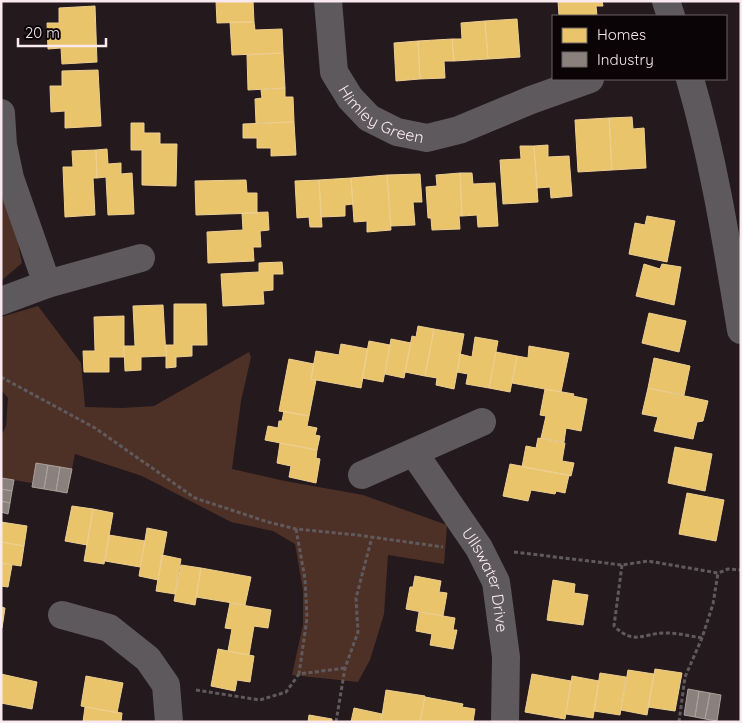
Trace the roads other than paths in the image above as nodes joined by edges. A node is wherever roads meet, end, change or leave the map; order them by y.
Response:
1 (328, 1) edge
2 (666, 1) edge
3 (671, 15) edge
4 (587, 80) edge
5 (690, 80) edge
6 (1, 113) edge
7 (141, 258) dead end
8 (46, 284) junction
9 (1, 301) edge
10 (741, 330) edge
11 (482, 422) dead end
12 (414, 453) junction
13 (362, 475) dead end
14 (62, 614) dead end
15 (169, 722) edge
16 (505, 722) edge

1 - 4 street, Himley Green
2 - 3 street
5 - 10 street
6 - 8 street
7 - 8 street
8 - 9 street
11 - 12 street
12 - 13 street
12 - 16 street, Ullswater Drive
14 - 15 street

